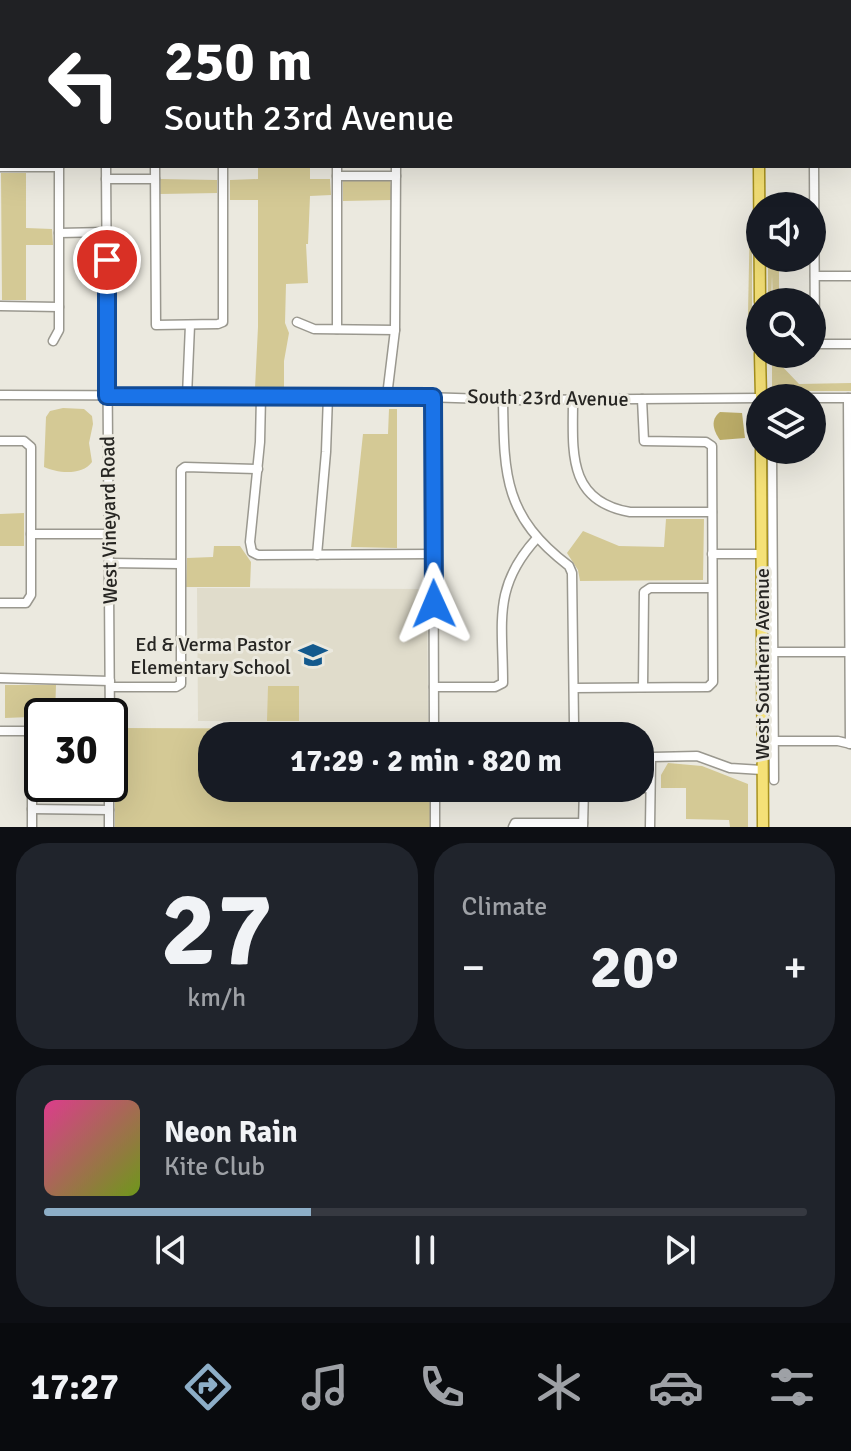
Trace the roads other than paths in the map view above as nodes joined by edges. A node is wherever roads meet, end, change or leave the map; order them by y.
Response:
1 (59, 168) edge
2 (106, 168) edge
3 (155, 168) edge
4 (223, 168) edge
5 (337, 168) edge
6 (759, 168) edge
7 (814, 168) edge
8 (396, 171) edge
9 (337, 176) junction
10 (106, 179) junction
11 (155, 179) junction
12 (107, 232) junction
13 (59, 233) junction
14 (815, 276) junction
15 (851, 276) edge
16 (760, 288) edge
17 (0, 306) edge
18 (59, 307) junction
19 (297, 322) dead end
20 (190, 325) junction
21 (337, 329) junction
22 (395, 330) junction
23 (53, 341) dead end
24 (851, 344) edge
25 (0, 395) edge
26 (107, 396) junction
27 (190, 396) junction
28 (261, 396) junction
29 (328, 396) junction
30 (390, 396) junction
31 (433, 397) junction
32 (503, 398) junction
33 (746, 398) edge
34 (826, 398) edge
35 (850, 398) edge
36 (573, 399) junction
37 (642, 399) junction
38 (0, 441) edge
39 (763, 464) edge
40 (771, 464) edge
41 (258, 469) junction
42 (767, 501) junction
43 (712, 512) junction
44 (31, 534) junction
45 (110, 534) junction
46 (537, 538) junction
47 (433, 554) junction
48 (712, 554) junction
49 (761, 554) junction
50 (317, 555) junction
51 (110, 563) junction
52 (180, 564) junction
53 (712, 588) junction
54 (0, 603) edge
55 (850, 607) edge
56 (761, 652) junction
57 (773, 652) junction
58 (850, 652) edge
59 (0, 678) edge
60 (110, 684) junction
61 (434, 687) junction
62 (643, 687) junction
63 (574, 688) junction
64 (110, 698) edge
65 (434, 722) edge
66 (574, 722) edge
67 (0, 731) edge
68 (851, 737) edge
69 (768, 741) junction
70 (838, 741) junction
71 (851, 744) edge
72 (654, 758) edge
73 (762, 770) junction
74 (774, 780) dead end
75 (109, 802) edge
76 (435, 802) edge
77 (584, 802) edge
78 (650, 802) edge
79 (32, 809) junction
80 (109, 810) junction
81 (514, 825) edge
82 (583, 825) edge
83 (32, 827) edge
84 (109, 827) edge
85 (435, 827) edge
86 (650, 827) edge
87 (763, 827) edge

1 - 13 street
2 - 10 street, West Vineyard Road
3 - 11 street
4 - 20 street
5 - 9 street
6 - 16 main road
7 - 14 street
8 - 9 street
8 - 22 street
9 - 21 street
10 - 11 street
10 - 12 street, West Vineyard Road
11 - 20 street
12 - 13 street
12 - 26 street, West Vineyard Road
13 - 18 street
14 - 15 street
14 - 24 street
17 - 18 street
18 - 23 street
19 - 21 street
20 - 27 street
21 - 22 street
22 - 30 street
25 - 26 street, South 23rd Avenue
26 - 27 street, South 23rd Avenue
26 - 45 street, West Vineyard Road
27 - 28 street, South 23rd Avenue
28 - 29 street, South 23rd Avenue
28 - 41 street
29 - 30 street, South 23rd Avenue
29 - 50 street
30 - 31 street, South 23rd Avenue
31 - 32 street, South 23rd Avenue
31 - 47 street
32 - 36 street, South 23rd Avenue
32 - 46 street
33 - 37 street, South 23rd Avenue
34 - 35 street
35 - 55 street
36 - 37 street, South 23rd Avenue
36 - 43 street
37 - 43 street
38 - 44 street
39 - 42 main road, West Southern Avenue
40 - 42 street, West Southern Avenue
41 - 50 street
41 - 52 street
42 - 49 main road, West Southern Avenue
42 - 57 street, West Southern Avenue
43 - 48 street
44 - 45 street
44 - 54 street
45 - 51 street, West Vineyard Road
46 - 61 street
46 - 63 street
47 - 50 street
47 - 61 street
48 - 49 street
48 - 53 street
49 - 56 main road, West Southern Avenue
51 - 52 street
51 - 60 street, West Vineyard Road
52 - 60 street
53 - 62 street
53 - 62 street
55 - 58 street
56 - 57 street
56 - 69 main road, West Southern Avenue
57 - 58 street
57 - 69 street, West Southern Avenue
58 - 68 street
59 - 60 street
60 - 64 street, West Vineyard Road
61 - 65 street
62 - 63 street
63 - 66 street
67 - 79 street
68 - 70 street
68 - 71 street
69 - 70 street
69 - 73 main road, West Southern Avenue
69 - 74 street, West Southern Avenue
70 - 71 street
72 - 73 street
73 - 87 main road, West Southern Avenue
75 - 80 street
76 - 85 street
77 - 82 street
78 - 86 street
79 - 80 street
79 - 83 street
80 - 84 street
81 - 82 street

